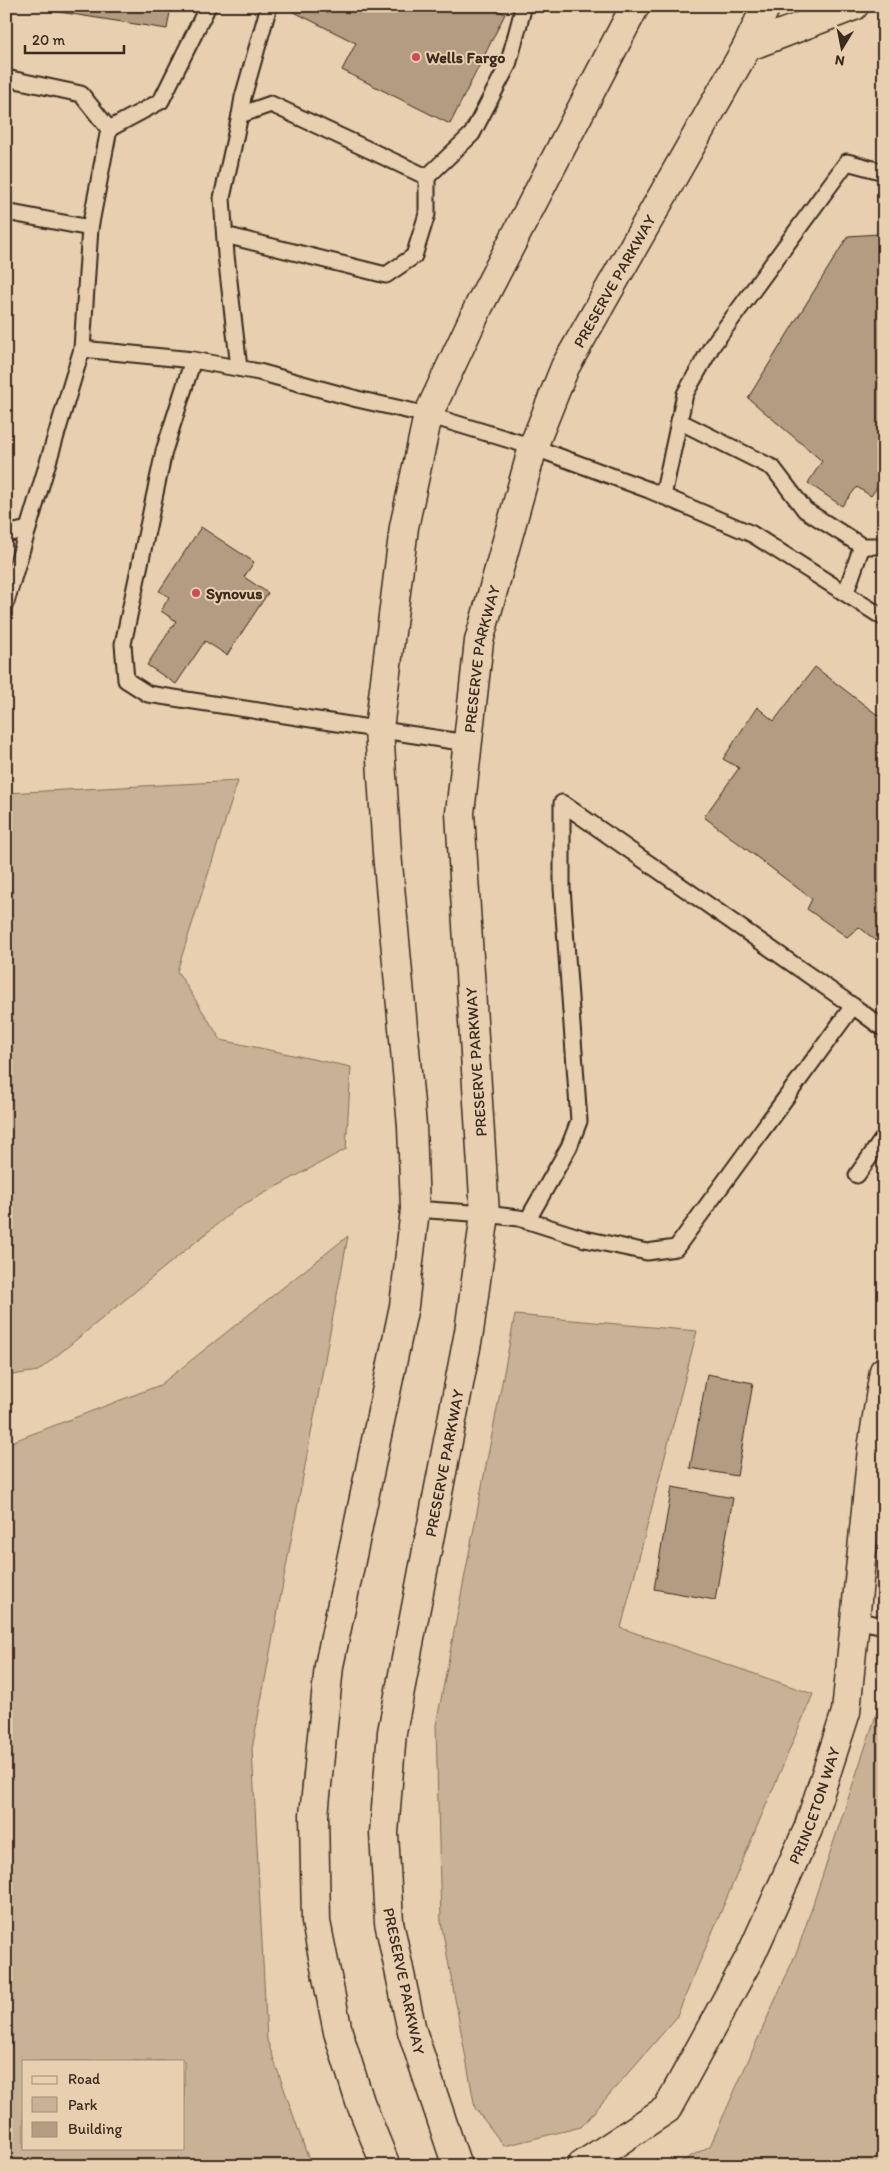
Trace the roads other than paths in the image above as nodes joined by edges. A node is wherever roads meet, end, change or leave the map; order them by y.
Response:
1 (208, 6) edge
2 (269, 6) edge
3 (521, 6) edge
4 (635, 6) edge
5 (766, 6) edge
6 (854, 6) edge
7 (747, 47) junction
8 (6, 78) edge
9 (240, 115) junction
10 (110, 129) junction
11 (884, 172) edge
12 (427, 177) junction
13 (6, 212) edge
14 (90, 228) junction
15 (225, 235) junction
16 (82, 349) junction
17 (193, 360) junction
18 (239, 368) junction
19 (428, 415) junction
20 (679, 421) junction
21 (533, 447) junction
22 (663, 496) junction
23 (28, 529) junction
24 (6, 534) edge
25 (862, 546) junction
26 (884, 546) edge
27 (846, 592) junction
28 (6, 602) edge
29 (884, 618) edge
30 (379, 729) junction
31 (467, 743) junction
32 (853, 1006) junction
33 (884, 1029) edge
34 (884, 1137) edge
35 (857, 1175) dead end
36 (415, 1209) junction
37 (485, 1214) junction
38 (527, 1221) junction
39 (884, 1371) edge
40 (855, 1620) junction
41 (884, 1626) edge
42 (386, 2166) edge
43 (457, 2166) edge
44 (581, 2166) edge

1 - 10 lane
2 - 9 lane
3 - 12 lane
4 - 19 street
5 - 7 street, PRESERVE PARKWAY
6 - 7 street
7 - 21 street, PRESERVE PARKWAY
8 - 10 lane
9 - 12 lane
9 - 15 lane
10 - 14 lane
11 - 20 lane
12 - 15 lane
13 - 14 lane
14 - 16 lane
15 - 18 lane
16 - 17 lane
16 - 23 lane
17 - 18 lane
17 - 30 lane
18 - 19 lane
19 - 21 lane
19 - 30 street
20 - 22 lane
20 - 25 lane
21 - 22 lane
21 - 31 street, PRESERVE PARKWAY
22 - 27 lane
23 - 24 lane
23 - 28 lane
25 - 26 lane
25 - 27 lane
27 - 29 lane
30 - 31 lane
30 - 36 street
31 - 37 street, PRESERVE PARKWAY
32 - 33 lane
32 - 38 lane
32 - 38 lane
34 - 35 lane
36 - 37 lane
36 - 42 street
37 - 38 lane
37 - 43 street, PRESERVE PARKWAY
39 - 40 street, PRINCETON WAY
40 - 41 lane
40 - 44 street, PRINCETON WAY

